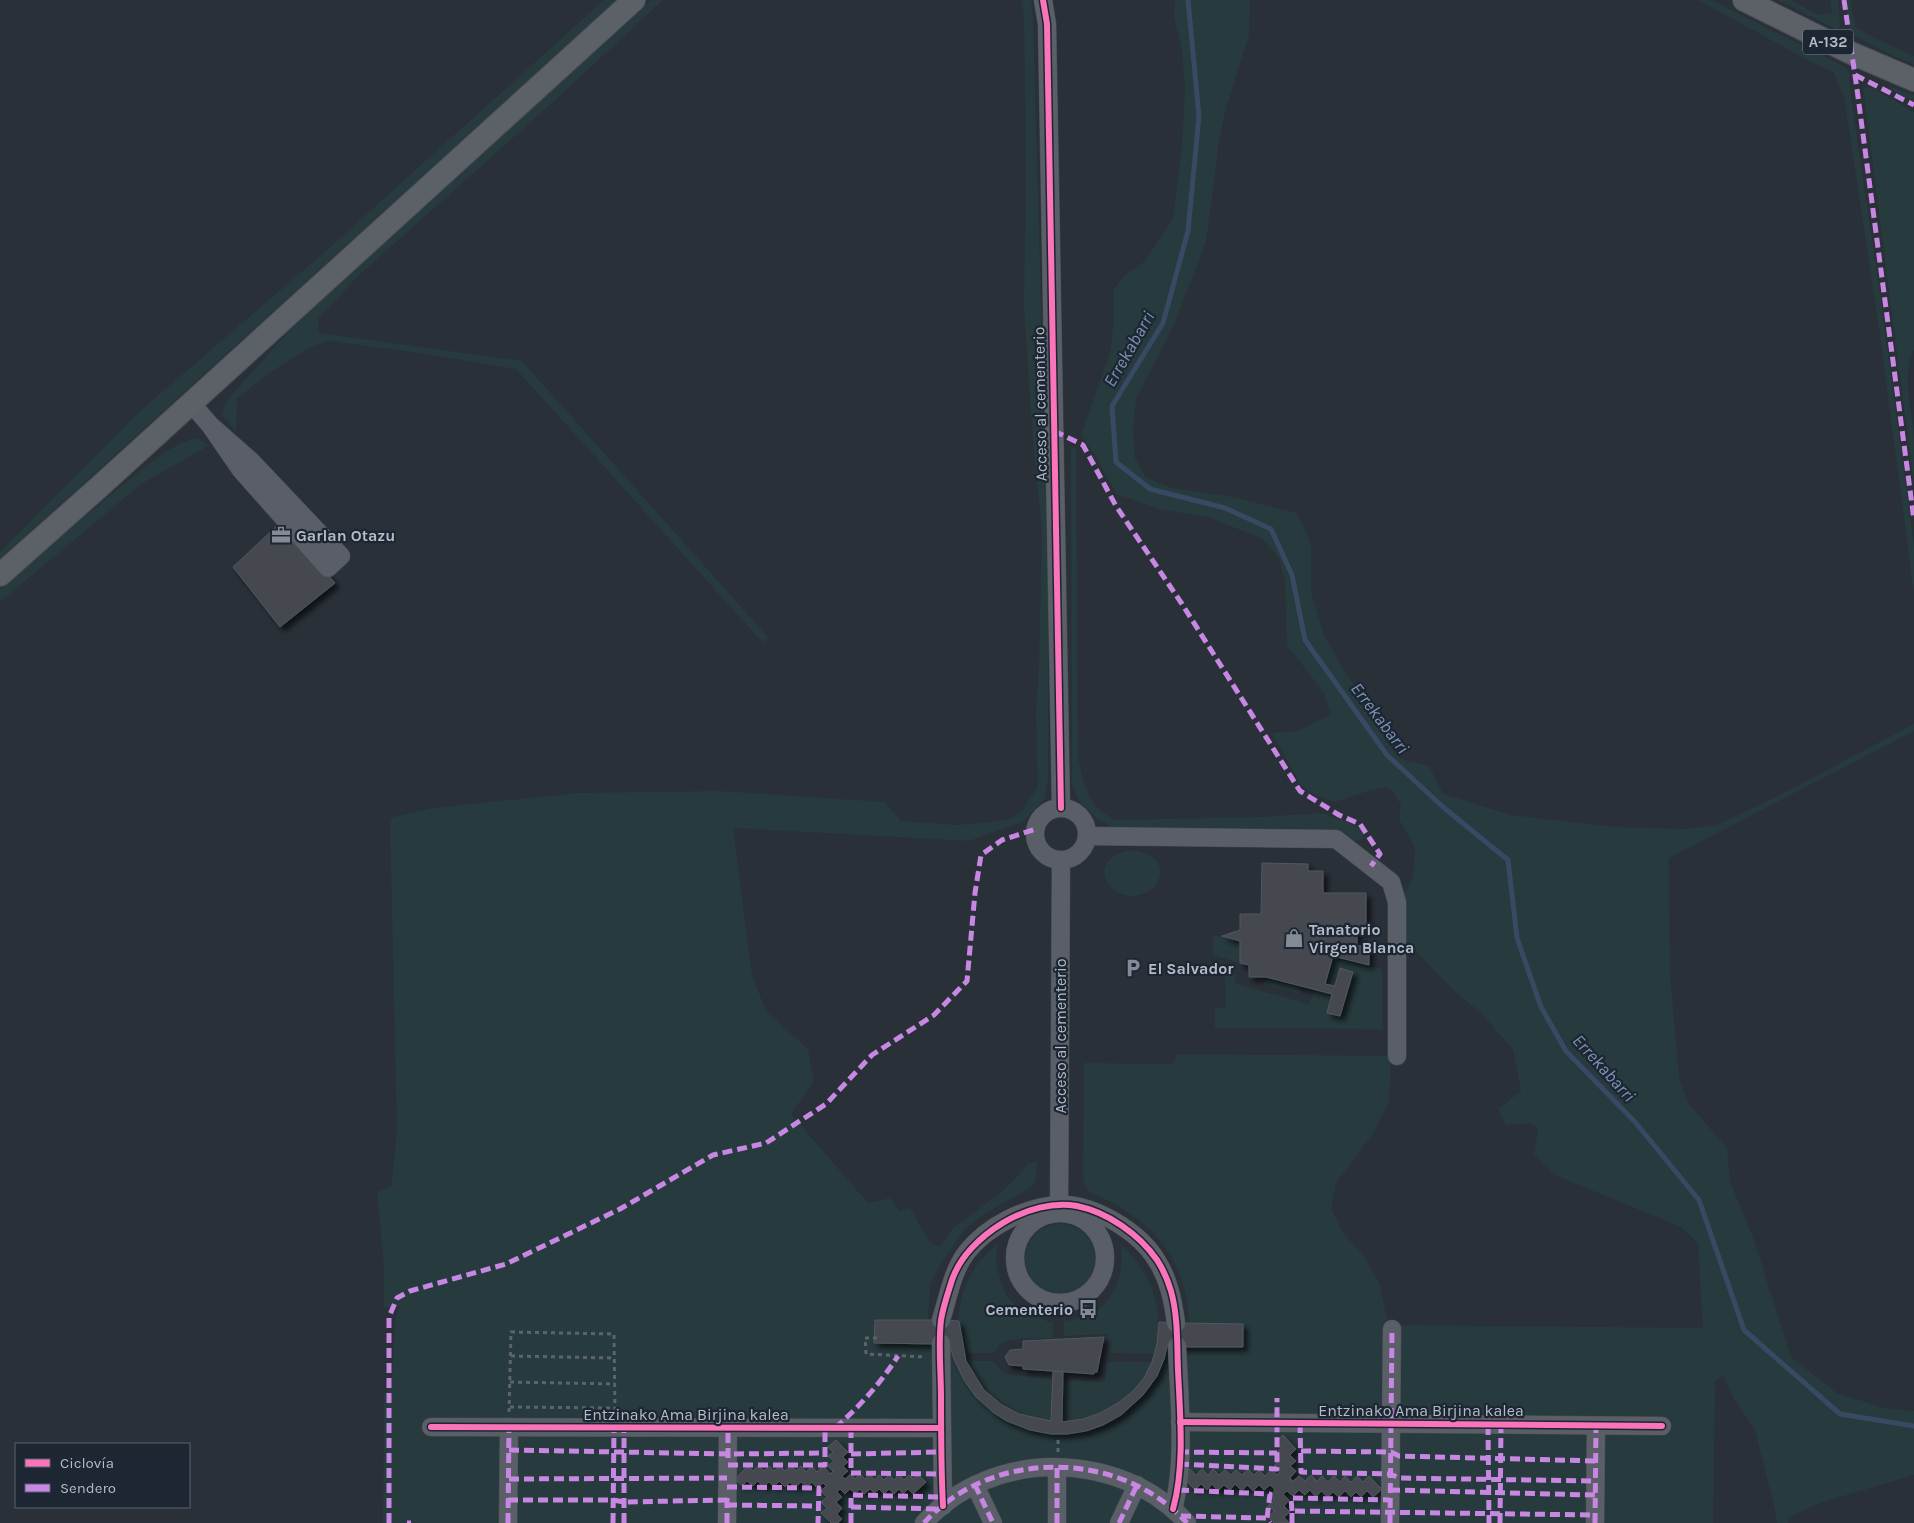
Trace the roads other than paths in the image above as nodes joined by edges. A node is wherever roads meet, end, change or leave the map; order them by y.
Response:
1 (634, 0) edge
2 (1043, 0) edge
3 (1744, 0) edge
4 (1914, 80) edge
5 (190, 403) junction
6 (210, 425) junction
7 (0, 574) edge
8 (1061, 808) junction
9 (1088, 836) junction
10 (1061, 860) junction
11 (1397, 1056) dead end
12 (1059, 1209) junction
13 (942, 1320) dead end
14 (1176, 1322) dead end
15 (1392, 1329) dead end
16 (1177, 1346) dead end
17 (941, 1350) road end
18 (1180, 1422) junction
19 (1391, 1424) junction
20 (1596, 1426) junction
21 (1662, 1426) dead end
22 (431, 1427) dead end
23 (509, 1427) junction
24 (728, 1427) junction
25 (941, 1428) junction
26 (1057, 1467) junction
27 (975, 1485) junction
28 (1137, 1486) junction
29 (942, 1506) junction
30 (1173, 1509) junction
31 (508, 1523) edge
32 (726, 1523) edge
33 (924, 1523) edge
34 (993, 1523) edge
35 (1057, 1523) edge
36 (1119, 1523) edge
37 (1187, 1523) edge
38 (1390, 1523) edge
39 (1595, 1523) edge

1 - 5 main road
2 - 8 street, Acceso al cementerio
3 - 4 main road, A-132
5 - 6 street
5 - 7 main road
6 - 6 street
8 - 9 street
8 - 10 street
9 - 10 street
9 - 11 street
10 - 12 street, Acceso al cementerio
12 - 12 street
12 - 13 street
12 - 14 street
15 - 19 street
16 - 18 street
17 - 25 street
18 - 19 street, Entzinako Ama Birjina kalea
18 - 30 street
19 - 20 street, Entzinako Ama Birjina kalea
19 - 38 street
20 - 21 street, Entzinako Ama Birjina kalea
20 - 39 street
22 - 23 street, Entzinako Ama Birjina kalea
23 - 24 street, Entzinako Ama Birjina kalea
23 - 31 street
24 - 25 street, Entzinako Ama Birjina kalea
24 - 32 street
25 - 29 street
26 - 27 street
26 - 28 street
26 - 35 street
27 - 29 street
27 - 34 street
28 - 30 street
28 - 36 street
29 - 33 street
30 - 37 street

